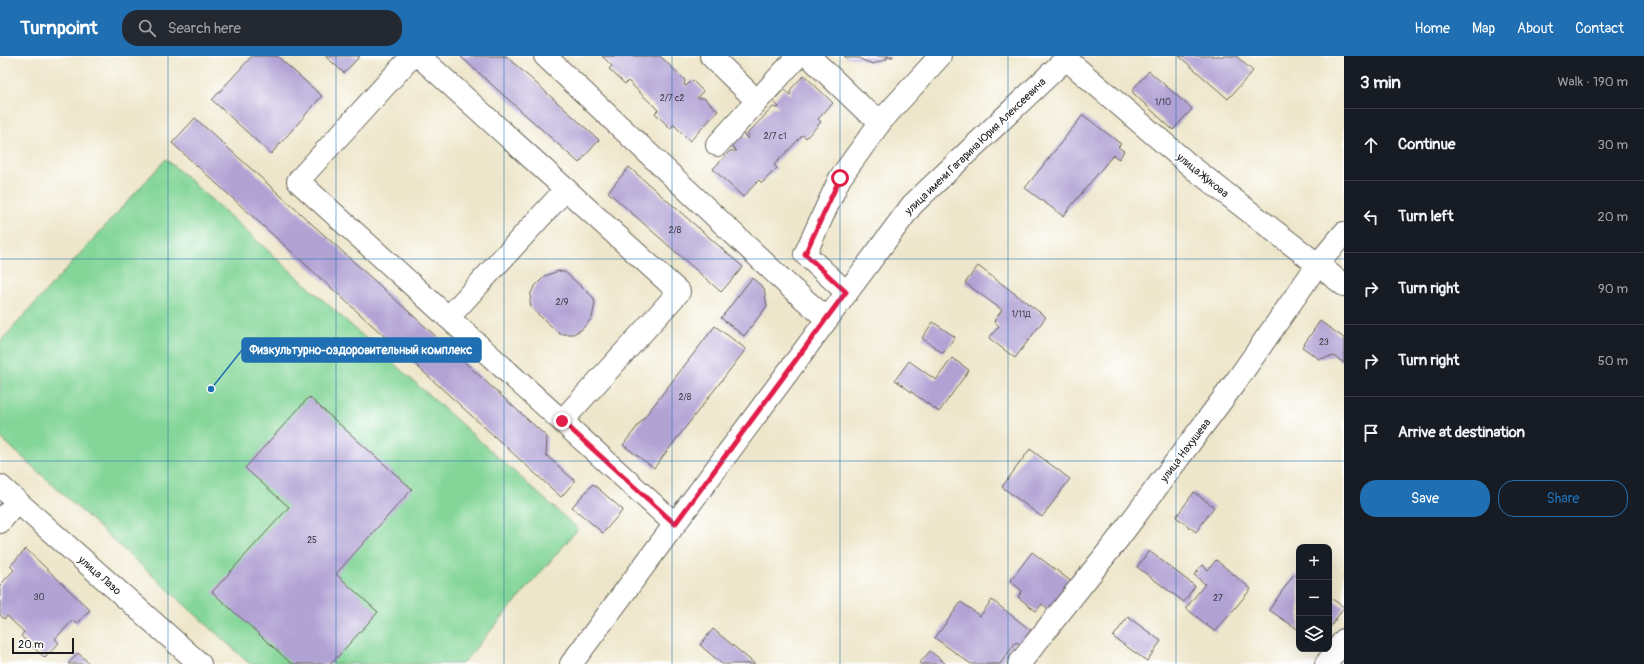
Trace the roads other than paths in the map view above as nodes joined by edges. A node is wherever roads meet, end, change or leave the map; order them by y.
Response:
1 (412, 56) edge
2 (419, 56) edge
3 (545, 56) edge
4 (711, 56) edge
5 (798, 56) edge
6 (809, 56) edge
7 (940, 56) edge
8 (1067, 57) edge
9 (757, 101) junction
10 (882, 120) junction
11 (717, 145) dead end
12 (566, 189) junction
13 (1344, 233) edge
14 (1318, 264) junction
15 (1344, 284) edge
16 (846, 292) junction
17 (448, 318) junction
18 (827, 319) junction
19 (562, 421) junction
20 (0, 486) edge
21 (17, 502) junction
22 (0, 522) edge
23 (675, 524) junction
24 (1344, 640) edge
25 (200, 664) edge
26 (572, 664) edge
27 (1019, 664) edge
28 (1326, 664) edge

1 - 17 street
2 - 12 street
3 - 18 street
4 - 9 street
5 - 9 street
6 - 10 street
7 - 10 street
8 - 14 street, улица Жукова
8 - 16 street, улица имени Гагарина Юрия Алексеевича
9 - 11 street
10 - 16 street
12 - 17 street
12 - 19 street
13 - 14 street, улица Нахушева
14 - 15 street, улица Жукова
14 - 27 street, улица Нахушева
16 - 18 street, улица имени Гагарина Юрия Алексеевича
17 - 19 street
18 - 23 street, улица имени Гагарина Юрия Алексеевича
19 - 23 street
20 - 21 street, улица Лазо
21 - 22 street
21 - 25 street, улица Лазо
23 - 26 street, улица имени Гагарина Юрия Алексеевича
24 - 28 street

